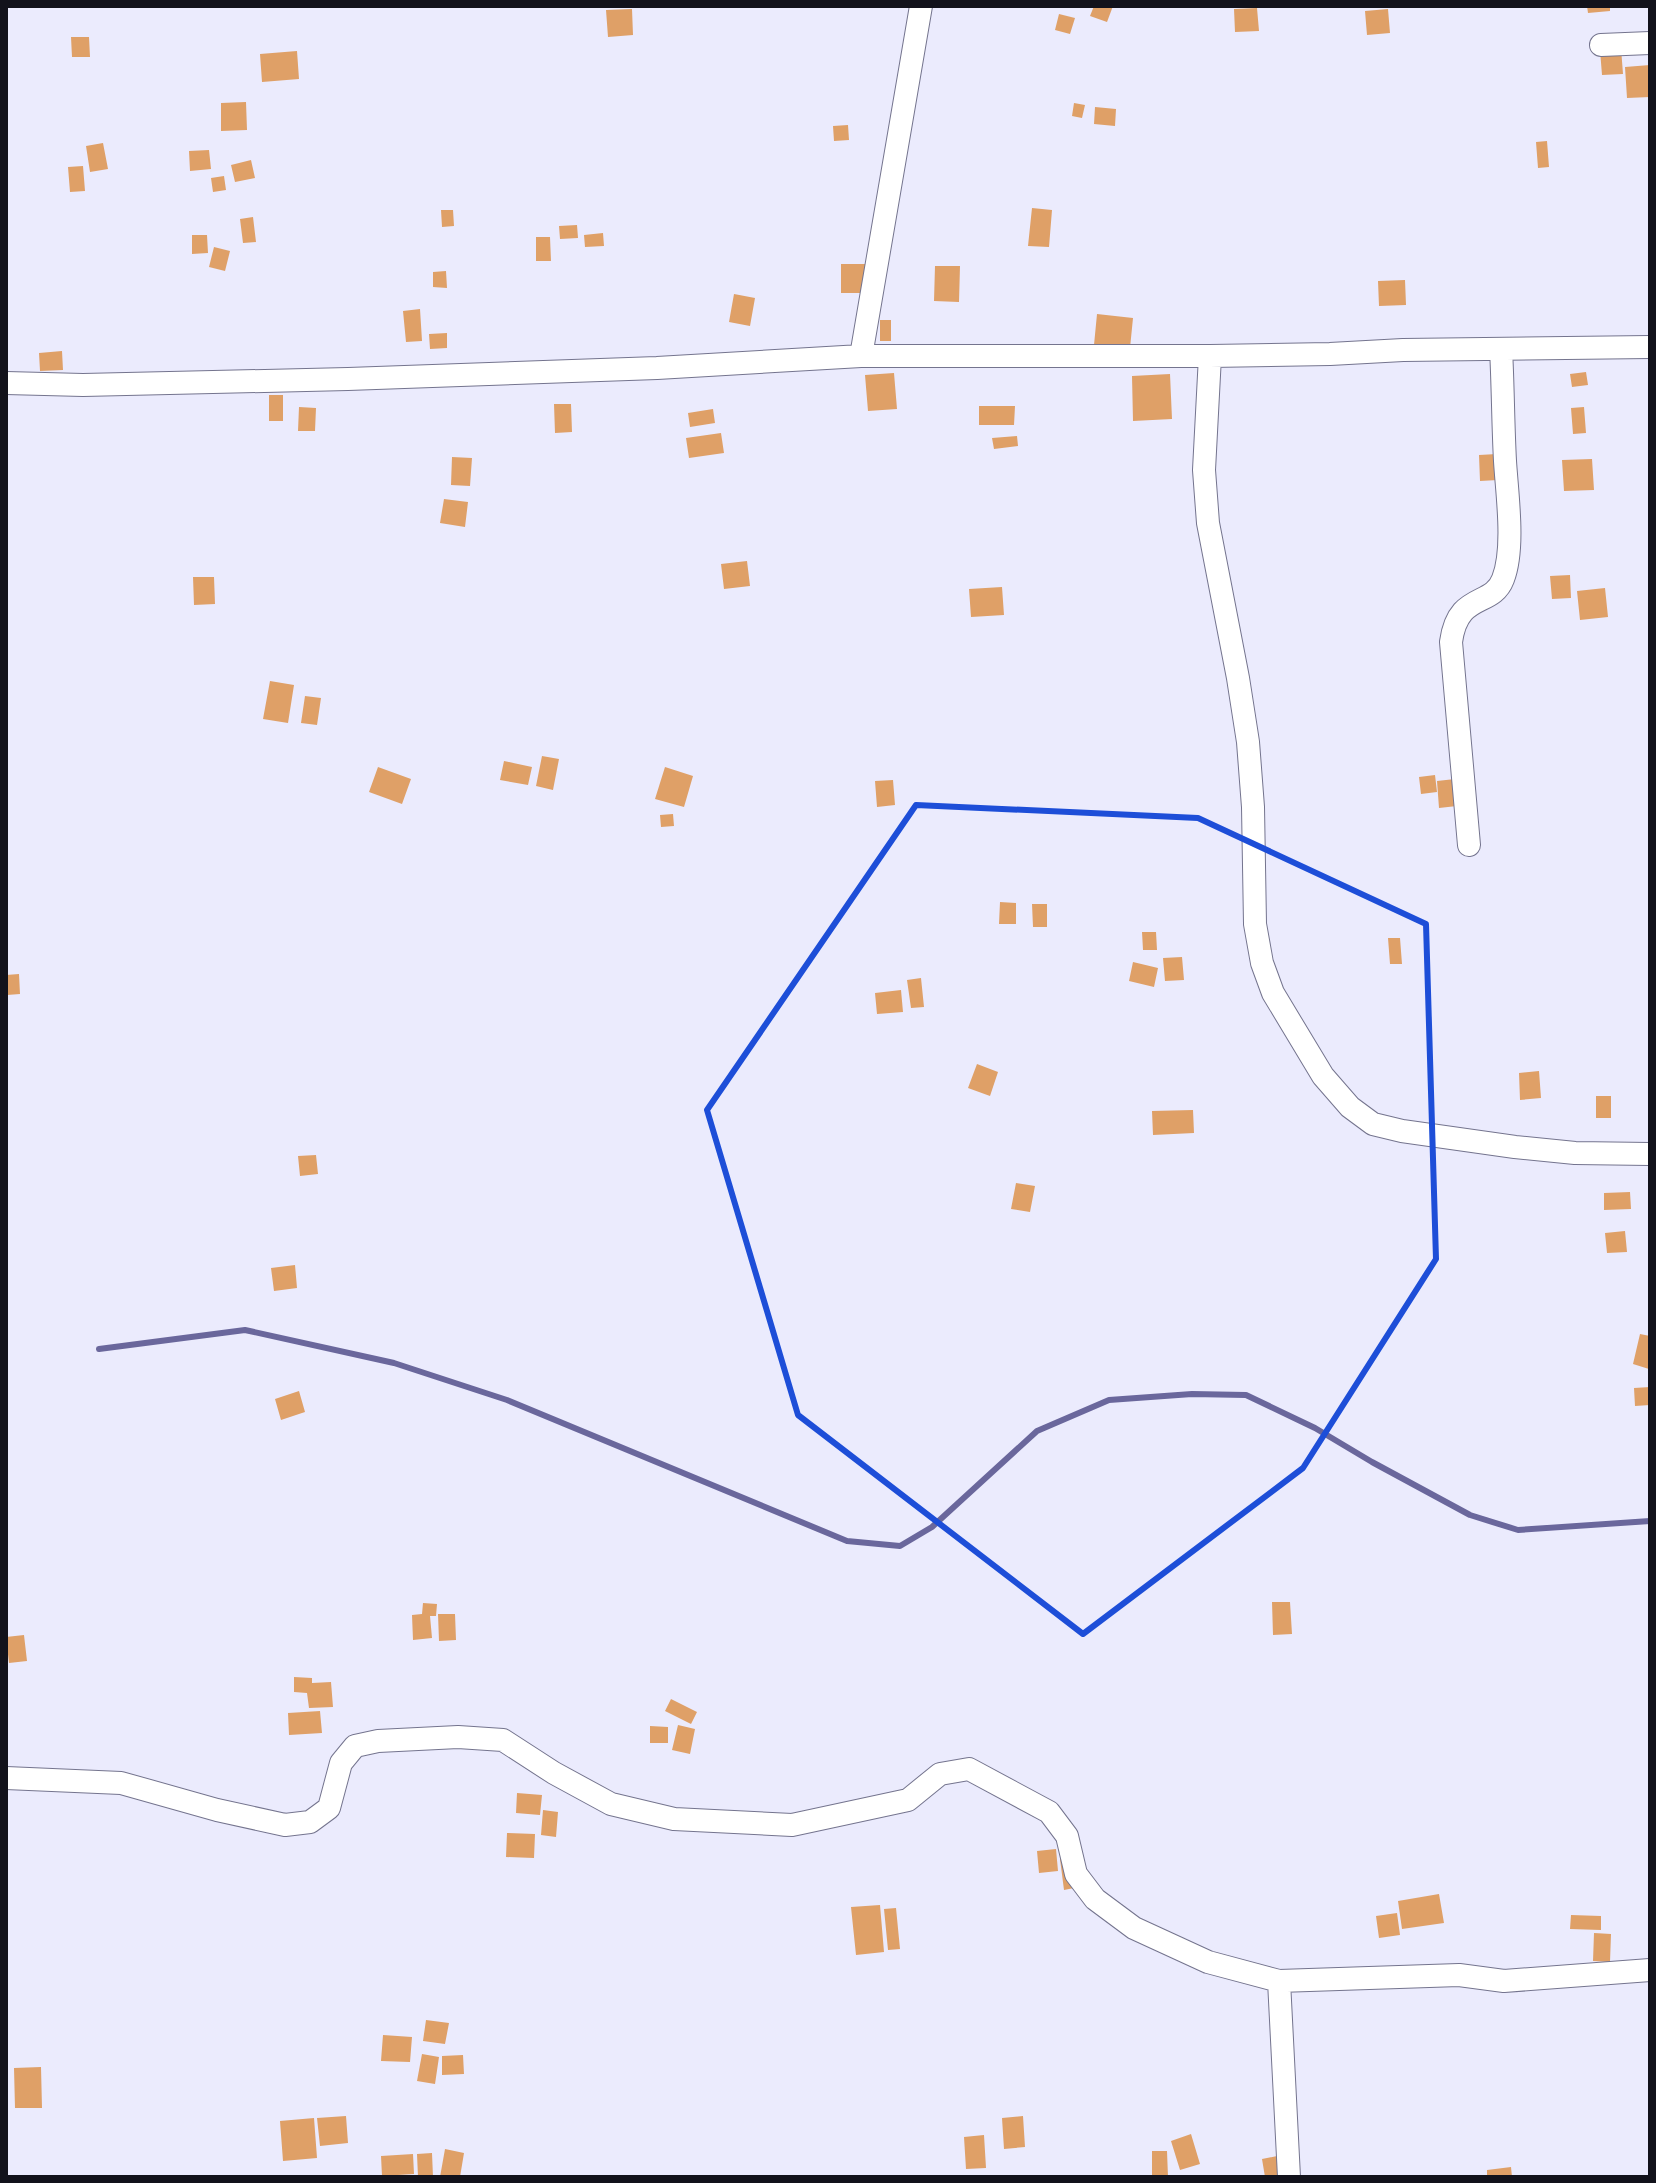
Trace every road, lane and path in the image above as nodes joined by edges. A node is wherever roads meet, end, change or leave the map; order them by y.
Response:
1 (921, 6) edge
2 (1650, 43) edge
3 (1601, 45) dead end
4 (1650, 347) edge
5 (1501, 349) junction
6 (861, 356) junction
7 (1210, 356) junction
8 (6, 383) edge
9 (1469, 845) dead end
10 (1650, 1154) edge
11 (6, 1778) edge
12 (1650, 1970) edge
13 (1279, 1981) junction
14 (1289, 2177) edge

1 - 6 street
2 - 3 street
4 - 5 street
5 - 7 street
5 - 9 street
6 - 7 street
6 - 8 street
7 - 10 street
11 - 13 street
12 - 13 street
13 - 14 street

